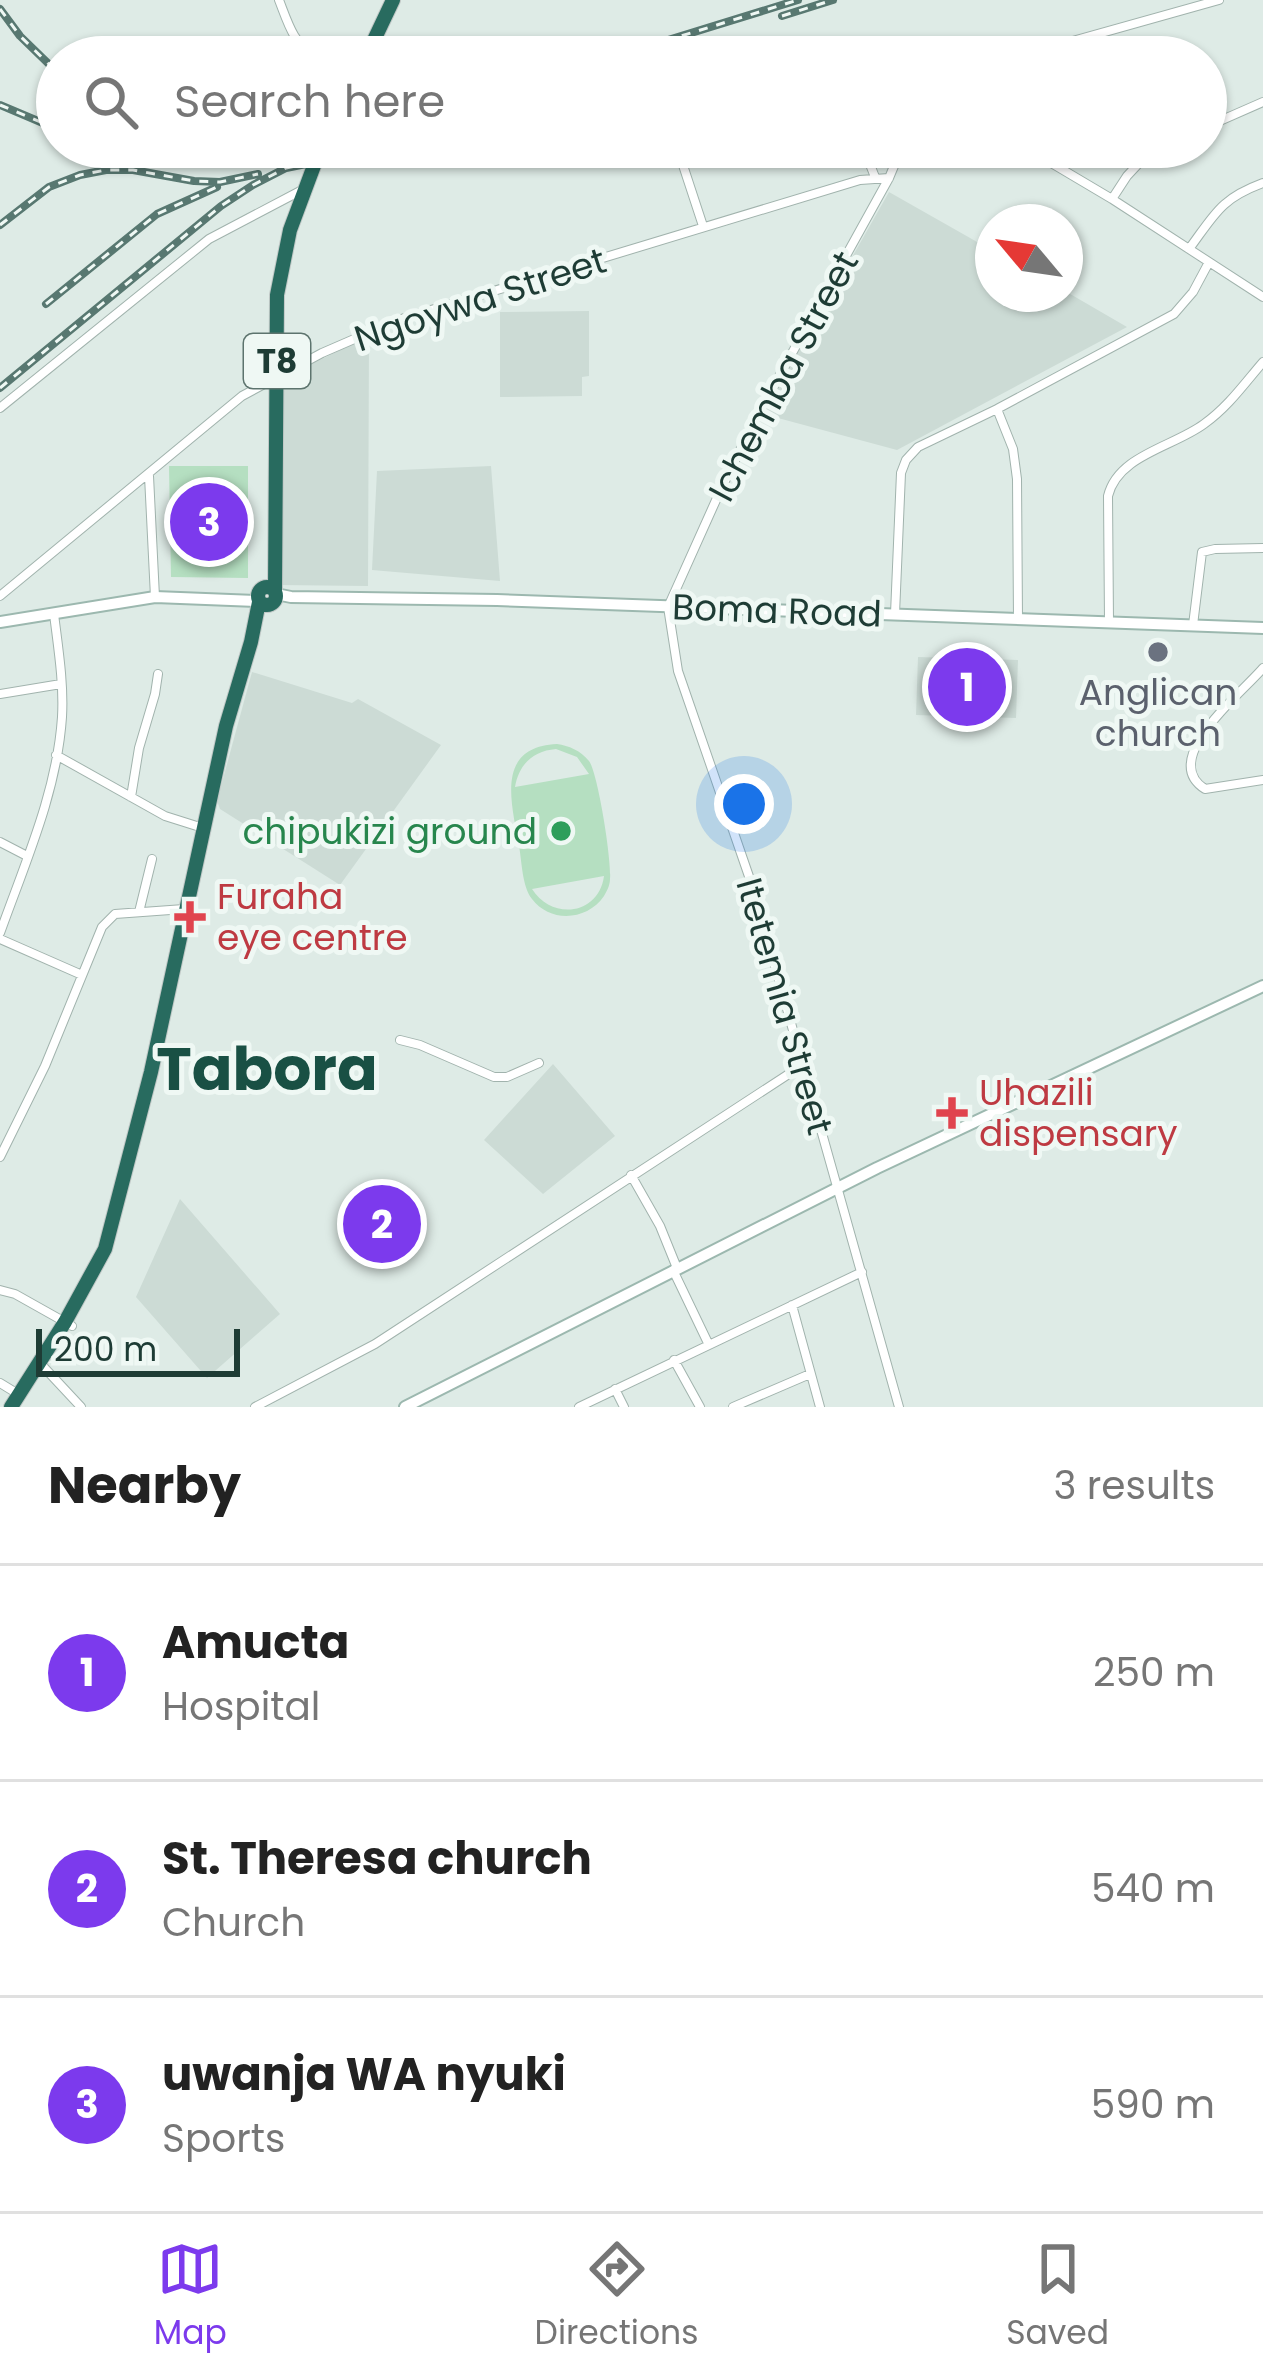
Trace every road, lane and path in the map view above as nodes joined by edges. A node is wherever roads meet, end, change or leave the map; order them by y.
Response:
1 (279, 0) edge
2 (393, 0) edge
3 (1219, 0) edge
4 (293, 36) edge
5 (376, 36) edge
6 (1091, 36) edge
7 (1263, 102) edge
8 (1227, 118) edge
9 (312, 168) edge
10 (684, 168) edge
11 (871, 168) edge
12 (893, 168) edge
13 (1060, 168) edge
14 (1134, 168) edge
15 (875, 177) junction
16 (889, 178) junction
17 (1263, 183) edge
18 (304, 189) junction
19 (1112, 199) junction
20 (703, 226) junction
21 (1190, 250) junction
22 (1208, 264) junction
23 (1263, 297) edge
24 (1263, 362) edge
25 (277, 375) junction
26 (0, 409) edge
27 (997, 409) junction
28 (148, 476) junction
29 (1263, 548) edge
30 (0, 596) edge
31 (154, 597) junction
32 (269, 597) junction
33 (668, 607) junction
34 (53, 612) junction
35 (895, 614) junction
36 (1018, 619) junction
37 (1109, 621) junction
38 (0, 622) edge
39 (1193, 625) junction
40 (1263, 628) edge
41 (1263, 668) edge
42 (158, 674) dead end
43 (61, 684) junction
44 (0, 694) edge
45 (56, 755) junction
46 (1263, 780) edge
47 (131, 797) junction
48 (204, 828) junction
49 (0, 842) edge
50 (27, 856) junction
51 (152, 860) dead end
52 (184, 908) junction
53 (139, 912) junction
54 (0, 936) edge
55 (82, 975) junction
56 (1263, 986) edge
57 (400, 1040) dead end
58 (539, 1063) dead end
59 (801, 1066) junction
60 (0, 1156) edge
61 (631, 1175) junction
62 (837, 1189) junction
63 (675, 1269) junction
64 (862, 1271) junction
65 (4, 1292) edge
66 (792, 1305) junction
67 (0, 1307) edge
68 (69, 1324) junction
69 (708, 1343) junction
70 (674, 1360) junction
71 (43, 1365) junction
72 (810, 1374) junction
73 (0, 1383) edge
74 (615, 1388) junction
75 (17, 1403) edge
76 (408, 1406) edge
77 (81, 1407) edge
78 (255, 1407) edge
79 (579, 1407) edge
80 (624, 1407) edge
81 (700, 1407) edge
82 (733, 1407) edge
83 (820, 1407) edge
84 (899, 1407) edge

1 - 4 street
2 - 5 highway
3 - 6 street
7 - 8 street
9 - 18 highway, T8
10 - 20 street
11 - 15 street
12 - 16 street, Ichemba Street
13 - 19 street
14 - 19 street
15 - 16 street, Ngoywa Street
15 - 20 street, Ngoywa Street
16 - 33 street, Ichemba Street
17 - 21 street
18 - 25 highway, T8
18 - 26 street
19 - 21 street
20 - 25 street, Ngoywa Street
21 - 22 street
22 - 23 street
22 - 27 street
24 - 37 street
25 - 28 street, Ngoywa Street
25 - 32 highway, T8
27 - 35 street
27 - 36 street
28 - 30 street, Ngoywa Street
28 - 31 street
29 - 39 street
31 - 32 main road, Boma Road
31 - 34 main road, Boma Road
32 - 33 main road, Boma Road
32 - 48 highway, T8
33 - 35 main road, Boma Road
33 - 59 street, Itetemia Street
34 - 38 main road, Boma Road
34 - 43 street
35 - 36 main road, Boma Road
36 - 37 main road, Boma Road
37 - 39 main road, Boma Road
39 - 40 main road, Boma Road
41 - 46 street
42 - 47 street
43 - 44 street
43 - 45 street
45 - 47 street
45 - 50 street
47 - 48 street
48 - 52 highway, T8
49 - 50 street
50 - 54 street
51 - 53 street
52 - 53 street
52 - 68 highway, T8
53 - 55 street
54 - 55 street
55 - 60 street
56 - 62 main road
57 - 58 street
59 - 61 street
59 - 62 street, Itetemia Street
61 - 63 street
61 - 78 street
62 - 63 main road
62 - 64 street, Itetemia Street
63 - 69 street
63 - 76 main road
64 - 66 street
64 - 84 street, Itetemia Street
65 - 67 street
65 - 68 street
66 - 69 street
66 - 72 street
68 - 71 highway, T8
69 - 70 street
70 - 74 street
70 - 81 street
71 - 75 highway, T8
71 - 77 street
72 - 82 street
72 - 83 street
73 - 75 street
74 - 79 street
74 - 80 street

